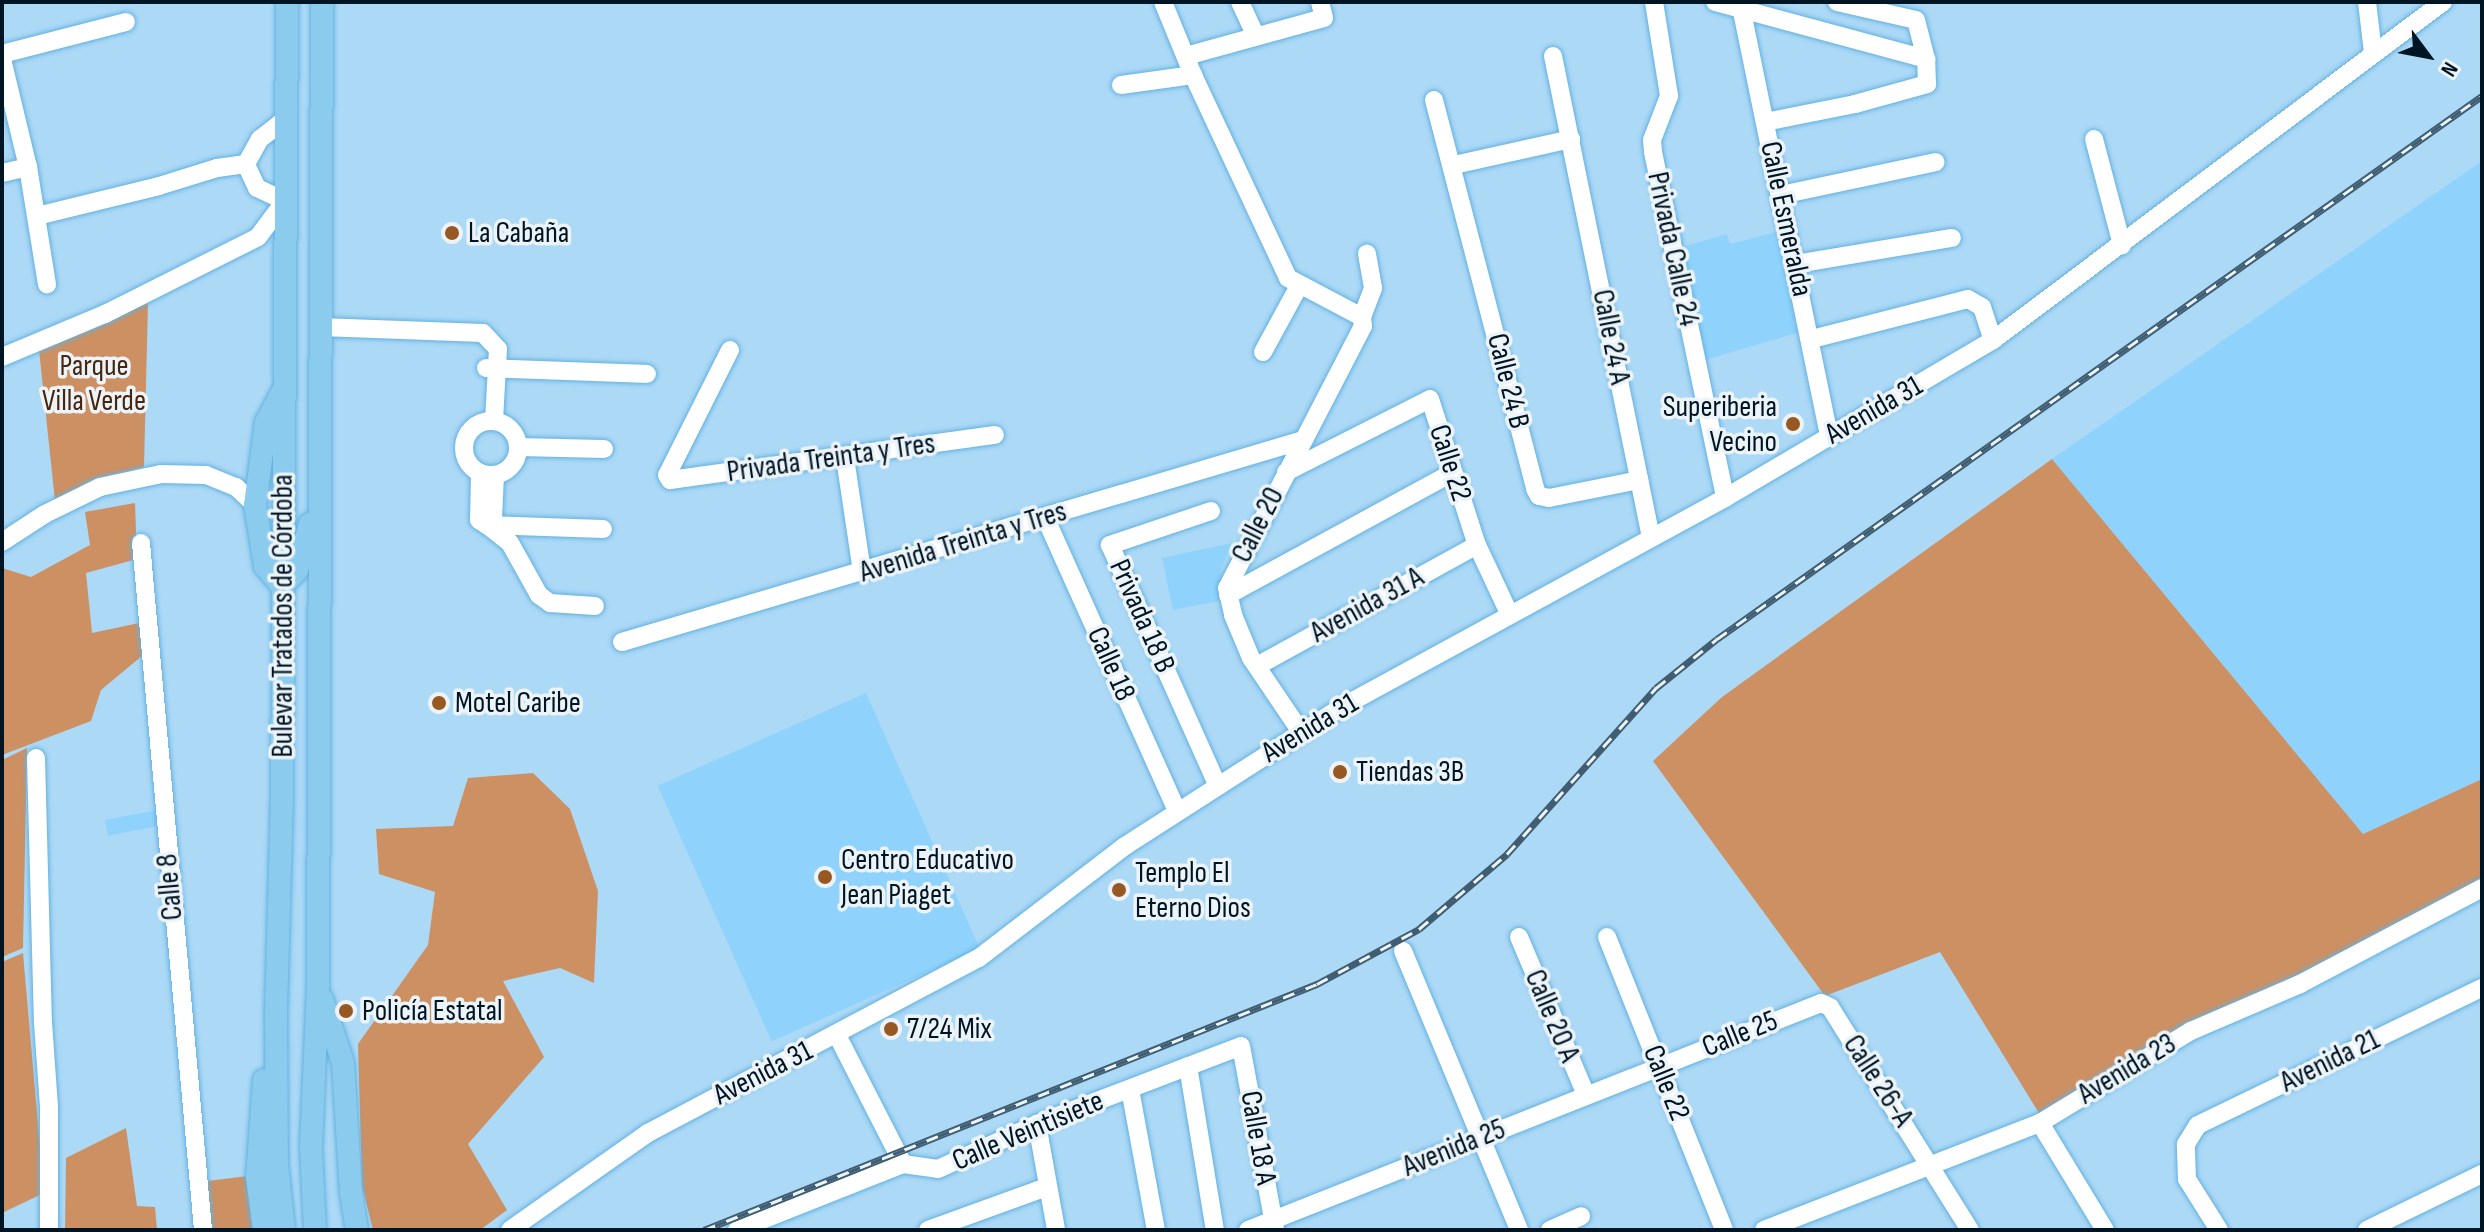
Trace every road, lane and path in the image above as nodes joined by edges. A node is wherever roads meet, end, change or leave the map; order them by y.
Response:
1 (287, 2) edge
2 (322, 2) edge
3 (1163, 2) edge
4 (1240, 2) edge
5 (1654, 2) edge
6 (1715, 2) edge
7 (1837, 2) edge
8 (2367, 2) edge
9 (2438, 4) edge
10 (1741, 6) edge
11 (1322, 10) edge
12 (126, 22) dead end
13 (1256, 37) junction
14 (2373, 52) junction
15 (1186, 56) junction
16 (1553, 56) dead end
17 (2, 57) edge
18 (1926, 59) junction
19 (1193, 75) junction
20 (1121, 85) dead end
21 (1434, 100) dead end
22 (287, 118) junction
23 (1765, 122) junction
24 (1571, 139) junction
25 (2094, 139) dead end
26 (1936, 162) dead end
27 (246, 164) junction
28 (1454, 165) junction
29 (28, 167) junction
30 (2, 173) edge
31 (1781, 195) junction
32 (285, 201) junction
33 (37, 216) junction
34 (1952, 238) dead end
35 (2122, 245) junction
36 (1367, 254) dead end
37 (1796, 264) junction
38 (47, 284) dead end
39 (1299, 286) junction
40 (1362, 317) junction
41 (320, 327) junction
42 (1812, 339) junction
43 (1993, 340) junction
44 (730, 350) dead end
45 (1263, 352) dead end
46 (2, 357) edge
47 (492, 368) junction
48 (647, 374) dead end
49 (286, 386) junction
50 (489, 422) junction
51 (995, 435) dead end
52 (1829, 436) junction
53 (1303, 440) junction
54 (518, 447) junction
55 (604, 449) dead end
56 (845, 458) junction
57 (1286, 472) junction
58 (1452, 473) junction
59 (487, 474) junction
60 (1639, 480) junction
61 (319, 488) junction
62 (1725, 498) junction
63 (255, 505) junction
64 (1211, 511) dead end
65 (1045, 517) junction
66 (487, 525) junction
67 (603, 529) dead end
68 (1651, 536) junction
69 (2, 542) edge
70 (141, 543) dead end
71 (1477, 545) junction
72 (862, 572) junction
73 (282, 586) junction
74 (1228, 595) junction
75 (595, 606) dead end
76 (1510, 615) junction
77 (622, 642) dead end
78 (1257, 666) junction
79 (1301, 732) junction
80 (36, 758) dead end
81 (1217, 784) junction
82 (1177, 811) junction
83 (2482, 888) edge
84 (1519, 937) dead end
85 (1607, 937) dead end
86 (1403, 951) dead end
87 (318, 984) junction
88 (2478, 990) edge
89 (1821, 1003) joint
90 (2482, 1010) edge
91 (276, 1012) junction
92 (837, 1035) junction
93 (1241, 1046) joint
94 (1188, 1066) junction
95 (1660, 1066) junction
96 (1130, 1089) junction
97 (1586, 1095) junction
98 (2040, 1123) junction
99 (1037, 1124) junction
100 (1482, 1137) junction
101 (903, 1164) junction
102 (1931, 1165) junction
103 (2482, 1174) edge
104 (1047, 1187) junction
105 (1581, 1216) dead end
106 (978, 1221) edge
107 (1274, 1225) edge
108 (49, 1230) edge
109 (203, 1230) edge
110 (264, 1230) edge
111 (284, 1230) edge
112 (315, 1230) edge
113 (357, 1230) edge
114 (510, 1230) edge
115 (737, 1230) edge
116 (928, 1230) edge
117 (1056, 1230) edge
118 (1156, 1230) edge
119 (1215, 1230) edge
120 (1248, 1230) edge
121 (1519, 1230) edge
122 (1550, 1230) edge
123 (1724, 1230) edge
124 (1764, 1230) edge
125 (1970, 1230) edge
126 (2105, 1230) edge
127 (2219, 1230) edge
128 (2367, 1230) edge

1 - 22 main road, Bulevar Tratados de Córdoba
2 - 41 main road, Bulevar Tratados de Córdoba
3 - 15 street
4 - 13 street
5 - 62 street, Privada Calle 24
6 - 10 street
7 - 18 street
8 - 14 street
9 - 14 street, Avenida 31
10 - 18 street
10 - 23 street, Calle Esmeralda
11 - 13 street
12 - 17 street
13 - 15 street
14 - 35 street, Avenida 31
15 - 19 street
16 - 24 street, Calle 24 A
17 - 29 street
18 - 23 street
19 - 20 street
19 - 39 street
21 - 28 street
22 - 27 street
22 - 32 main road, Bulevar Tratados de Córdoba
23 - 31 street, Calle Esmeralda
24 - 28 street
24 - 60 street, Calle 24 A
25 - 35 street
26 - 31 street
27 - 32 street
27 - 33 street
28 - 60 street, Calle 24 B
29 - 30 street
29 - 33 street
31 - 37 street, Calle Esmeralda
32 - 46 street
32 - 49 main road, Bulevar Tratados de Córdoba
33 - 38 street
34 - 37 street
35 - 43 street, Avenida 31
36 - 40 street, Calle 20
37 - 42 street, Calle Esmeralda
39 - 40 street
39 - 45 street
40 - 53 street, Calle 20
41 - 47 street
41 - 61 main road, Bulevar Tratados de Córdoba
42 - 43 street
42 - 52 street, Calle Esmeralda
43 - 52 street, Avenida 31
44 - 56 street, Privada Treinta y Tres
47 - 48 street
47 - 50 street
49 - 63 main road
49 - 73 main road, Bulevar Tratados de Córdoba
50 - 54 street
50 - 59 street
51 - 56 street, Privada Treinta y Tres
52 - 62 street, Avenida 31
53 - 57 street, Calle 20
53 - 65 street, Avenida Treinta y Tres
54 - 55 street
54 - 59 street
56 - 72 street
57 - 58 street, Calle 22
57 - 74 street, Calle 20
58 - 71 street, Calle 22
58 - 74 street
59 - 66 street
60 - 68 street, Calle 24 A
61 - 73 main road
61 - 87 main road, Bulevar Tratados de Córdoba
62 - 68 street, Avenida 31
63 - 69 street
63 - 73 main road
64 - 81 street, Privada 18 B
65 - 72 street, Avenida Treinta y Tres
65 - 82 street, Calle 18
66 - 67 street
66 - 75 street
68 - 76 street, Avenida 31
70 - 109 street, Calle 8
71 - 76 street, Calle 22
71 - 78 street, Avenida 31 A
72 - 77 street, Avenida Treinta y Tres
73 - 91 main road, Bulevar Tratados de Córdoba
74 - 78 street, Calle 20
76 - 79 street, Avenida 31
78 - 79 street, Calle 20
79 - 81 street, Avenida 31
80 - 108 street
81 - 82 street, Avenida 31
82 - 92 street, Avenida 31
83 - 98 street, Avenida 23
84 - 97 street, Calle 20 A
85 - 95 street, Calle 22
86 - 100 street
87 - 112 main road, Bulevar Tratados de Córdoba
87 - 113 main road
88 - 90 street
88 - 127 street, Avenida 21
89 - 95 street, Calle 25
89 - 102 street, Calle 26-A
91 - 110 main road
91 - 111 main road, Bulevar Tratados de Córdoba
92 - 101 street
92 - 114 street, Avenida 31
93 - 94 street, Calle Veintisiete
93 - 107 street, Calle 18 A
94 - 96 street, Calle Veintisiete
94 - 119 street
95 - 97 street, Avenida 25
95 - 123 street, Calle 22
96 - 99 street, Calle Veintisiete
96 - 118 street
97 - 100 street, Avenida 25
98 - 102 street, Avenida 23
98 - 126 street
99 - 101 street, Calle Veintisiete
99 - 104 street
100 - 107 street, Avenida 25
100 - 121 street
101 - 115 street
102 - 124 street, Avenida 23
102 - 125 street, Calle 26-A
103 - 128 street
104 - 106 street
104 - 117 street
105 - 122 street
106 - 116 street
107 - 120 street, Avenida 25

